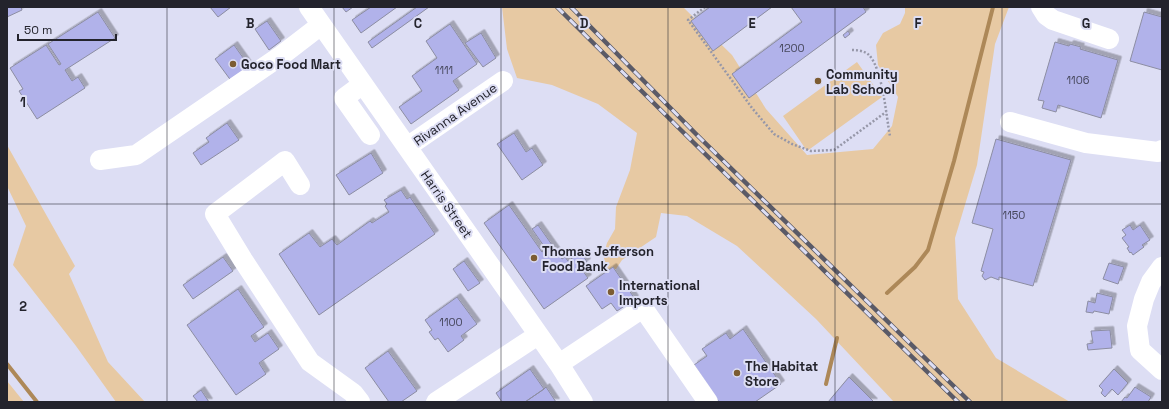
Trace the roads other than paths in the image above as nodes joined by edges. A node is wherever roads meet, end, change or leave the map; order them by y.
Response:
1 (309, 7) edge
2 (1041, 7) edge
3 (321, 25) junction
4 (1109, 39) dead end
5 (502, 81) dead end
6 (363, 84) junction
7 (1010, 122) dead end
8 (370, 135) dead end
9 (407, 147) junction
10 (1162, 150) edge
11 (100, 160) dead end
12 (300, 185) dead end
13 (1162, 267) edge
14 (538, 335) junction
15 (559, 364) junction
16 (1162, 370) edge
17 (360, 402) edge
18 (436, 402) edge
19 (583, 402) edge
20 (708, 402) edge

1 - 3 street, Harris Street
2 - 4 street
3 - 6 street, Harris Street
3 - 11 street
5 - 9 street, Rivanna Avenue
6 - 8 street
6 - 9 street, Harris Street
7 - 10 street
9 - 14 street, Harris Street
12 - 17 street
13 - 16 street
14 - 15 street, Harris Street
14 - 18 street
15 - 19 street, Harris Street
15 - 20 street

